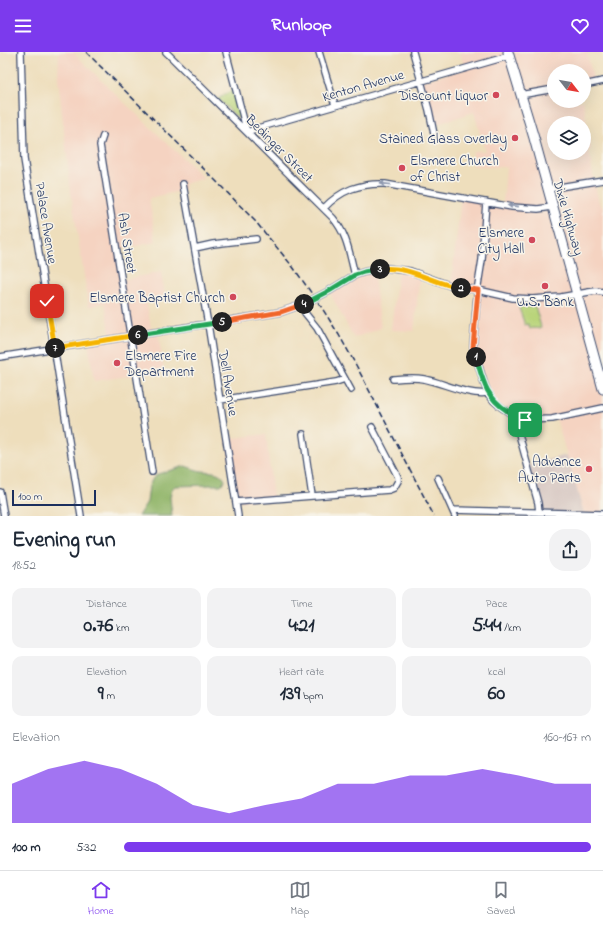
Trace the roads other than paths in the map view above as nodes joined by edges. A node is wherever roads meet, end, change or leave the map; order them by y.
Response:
1 (21, 52) edge
2 (166, 52) edge
3 (226, 52) edge
4 (320, 52) edge
5 (413, 52) edge
6 (509, 54) edge
7 (421, 81) junction
8 (603, 81) edge
9 (591, 83) edge
10 (547, 91) edge
11 (520, 95) junction
12 (334, 105) junction
13 (247, 132) junction
14 (434, 134) dead end
15 (103, 136) dead end
16 (603, 180) edge
17 (183, 184) dead end
18 (547, 189) junction
19 (486, 202) junction
20 (552, 207) junction
21 (324, 208) junction
22 (256, 239) dead end
23 (195, 248) junction
24 (355, 275) junction
25 (478, 290) junction
26 (603, 292) edge
27 (577, 295) junction
28 (305, 313) dead end
29 (208, 324) junction
30 (131, 336) junction
31 (55, 348) junction
32 (0, 357) edge
33 (344, 379) junction
34 (393, 379) dead end
35 (603, 389) edge
36 (351, 390) dead end
37 (488, 393) junction
38 (220, 400) junction
39 (603, 408) edge
40 (516, 417) junction
41 (372, 427) dead end
42 (303, 434) dead end
43 (152, 472) dead end
44 (438, 478) dead end
45 (0, 492) edge
46 (312, 496) junction
47 (236, 502) junction
48 (539, 512) junction
49 (454, 513) edge
50 (603, 514) edge
51 (4, 516) edge
52 (81, 516) edge
53 (238, 516) edge

1 - 31 street, Palace Avenue
2 - 13 street, Bedinger Street
3 - 13 street
4 - 12 street
5 - 7 street
6 - 7 street, Kenton Avenue
6 - 11 main road, Dixie Highway
7 - 12 street, Kenton Avenue
7 - 14 street
8 - 9 street
10 - 11 street
11 - 18 main road, Dixie Highway
12 - 13 street, Kenton Avenue
13 - 21 street, Bedinger Street
15 - 30 street, Ash Street
16 - 18 street
17 - 23 street, Dell Avenue
18 - 20 main road, Dixie Highway
20 -> 19 street
19 -> 21 street
19 - 25 street
20 - 27 main road, Dixie Highway
21 - 24 street, Bedinger Street
22 - 23 street
23 - 29 street, Dell Avenue
24 - 25 street
24 - 29 street, bridge
25 - 27 street
25 - 37 street
26 - 27 street
27 - 35 main road, Dixie Highway
28 - 33 street
29 - 30 street
29 - 38 street, Dell Avenue
30 - 31 street
30 - 43 street, Ash Street
31 - 32 street
31 - 52 street, Palace Avenue
33 - 36 street
33 - 38 street
34 - 37 street
37 - 40 street
38 - 47 street, Dell Avenue
39 - 40 street
40 - 48 street
41 - 46 street
42 - 46 street
44 - 49 street
45 - 51 street
46 - 47 street
47 - 53 street, Dell Avenue
48 - 49 street
48 - 50 street

